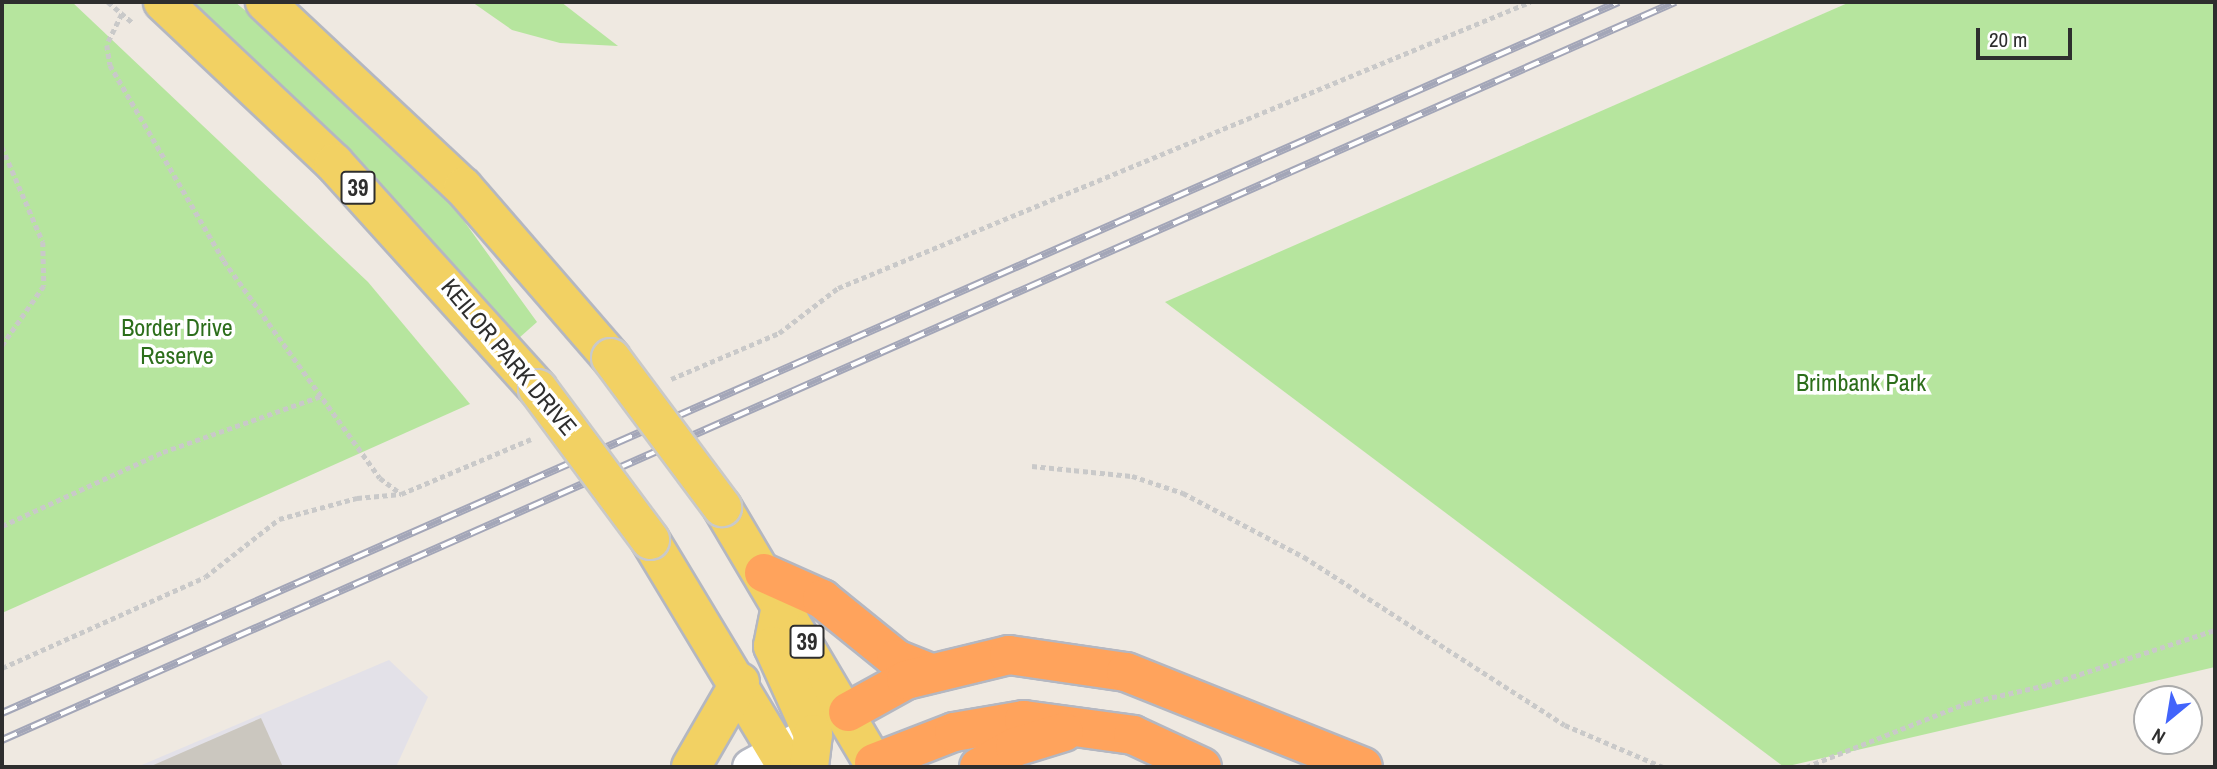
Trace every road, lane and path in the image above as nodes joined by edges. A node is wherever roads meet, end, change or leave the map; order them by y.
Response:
1 (163, 2) edge
2 (265, 2) edge
3 (1530, 2) edge
4 (122, 14) dead end
5 (2, 147) edge
6 (2, 346) edge
7 (666, 382) dead end
8 (321, 396) junction
9 (540, 435) dead end
10 (1032, 466) dead end
11 (401, 494) junction
12 (2, 526) edge
13 (773, 587) junction
14 (2215, 630) edge
15 (2, 668) edge
16 (930, 673) junction
17 (740, 682) junction
18 (848, 712) junction
19 (1089, 725) junction
20 (788, 758) edge
21 (872, 766) edge
22 (691, 767) edge
23 (979, 767) edge
24 (1202, 767) edge
25 (1363, 767) edge
26 (1663, 767) edge
27 (1806, 767) edge

1 - 17 main road, KEILOR PARK DRIVE / 39, bridge
2 - 13 main road, 39, bridge
3 - 7 path
4 - 8 path
5 - 6 path
8 - 11 path
8 - 12 path
9 - 11 path
10 - 26 path
11 - 15 path
13 - 16 highway
13 - 18 main road, 39
13 - 20 main road
14 - 27 path
16 - 18 highway
16 - 25 highway
17 - 20 main road, KEILOR PARK DRIVE / 39
17 - 22 main road
18 - 20 street
18 - 21 main road, 39
19 - 21 highway
19 - 23 highway
19 - 24 highway

